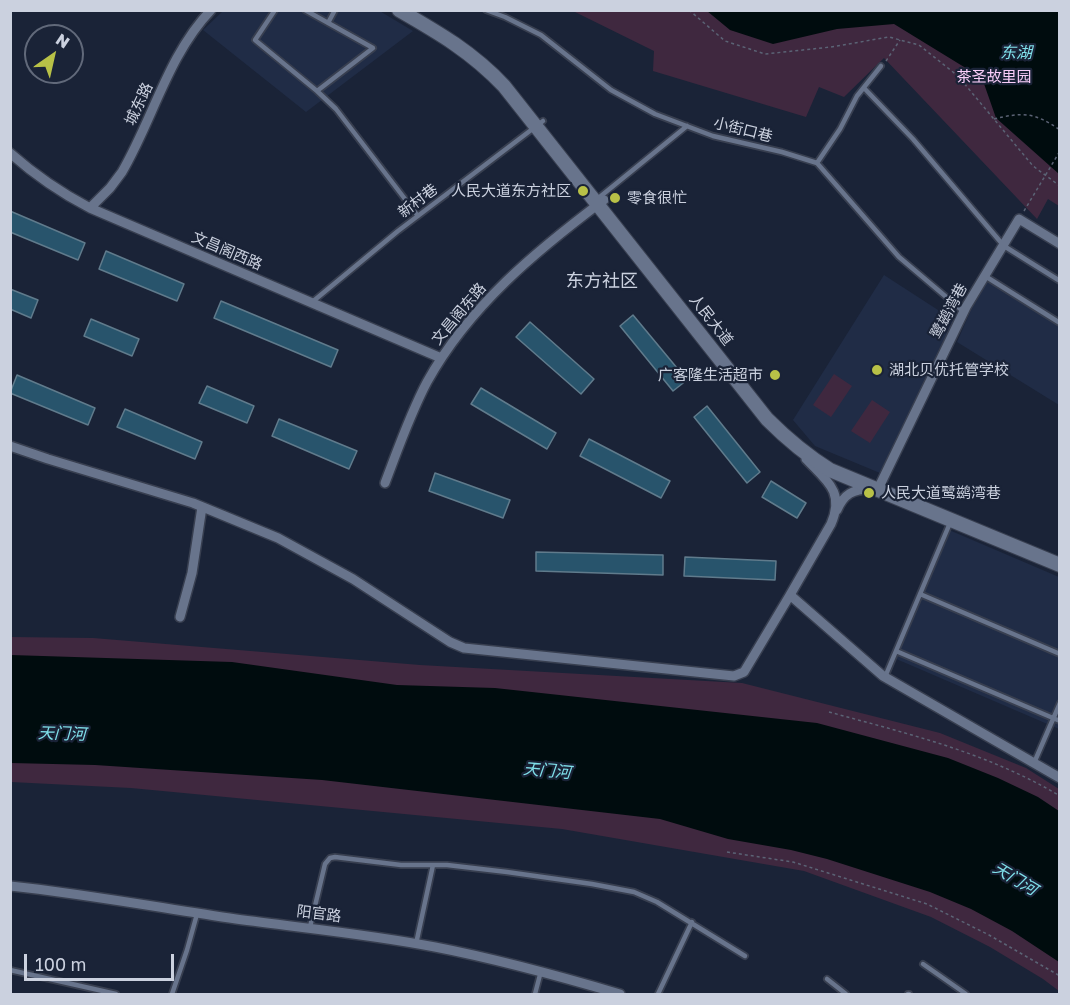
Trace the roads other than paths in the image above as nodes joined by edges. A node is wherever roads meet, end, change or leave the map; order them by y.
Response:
1 (212, 10) edge
2 (275, 10) edge
3 (305, 10) edge
4 (335, 10) edge
5 (399, 10) edge
6 (412, 10) edge
7 (486, 10) edge
8 (328, 23) junction
9 (881, 66) road end
10 (864, 88) junction
11 (317, 91) junction
12 (540, 124) junction
13 (687, 126) junction
14 (10, 153) edge
15 (21, 162) junction
16 (817, 163) junction
17 (10, 168) edge
18 (600, 200) junction
19 (90, 208) junction
20 (418, 216) junction
21 (1059, 244) edge
22 (1004, 246) junction
23 (985, 276) junction
24 (1059, 281) edge
25 (310, 304) junction
26 (964, 312) junction
27 (1059, 322) edge
28 (441, 358) junction
29 (788, 440) junction
30 (10, 446) edge
31 (386, 483) dead end
32 (878, 488) junction
33 (202, 507) junction
34 (836, 512) junction
35 (951, 521) junction
36 (1059, 559) edge
37 (1059, 565) edge
38 (920, 594) junction
39 (790, 595) junction
40 (180, 617) dead end
41 (896, 651) junction
42 (1059, 654) edge
43 (885, 677) junction
44 (1059, 703) edge
45 (1053, 718) junction
46 (1059, 721) edge
47 (1034, 763) junction
48 (1059, 778) edge
49 (433, 865) junction
50 (10, 886) edge
51 (197, 913) junction
52 (692, 922) junction
53 (310, 928) junction
54 (416, 944) junction
55 (745, 956) dead end
56 (923, 964) dead end
57 (10, 970) edge
58 (541, 971) junction
59 (827, 979) dead end
60 (116, 994) edge
61 (172, 994) edge
62 (535, 994) edge
63 (620, 994) edge
64 (658, 994) edge
65 (846, 994) edge
66 (963, 994) edge

1 - 19 street, 城东路
2 - 11 lane
3 - 8 lane
4 - 8 lane
5 - 12 main road, 人民大道
6 - 12 main road, 人民大道
7 - 13 lane, 小街口巷
8 - 11 lane
9 - 10 lane
10 - 16 lane
10 - 22 lane
11 - 20 lane
12 - 18 main road, 人民大道
12 - 20 lane, 新村巷
13 - 16 lane, 小街口巷
13 - 18 lane
14 - 15 street, 文昌阁西路
15 - 17 street
15 - 19 street, 文昌阁西路
16 - 26 lane
18 - 28 street, 文昌阁东路
18 - 29 main road, 人民大道
18 - 32 main road, 人民大道
19 - 25 street, 文昌阁西路
20 - 25 lane, 新村巷
21 - 22 street, 鹭鹚湾巷
22 - 23 street, 鹭鹚湾巷
22 - 24 lane
23 - 26 street, 鹭鹚湾巷
23 - 27 lane
25 - 28 street, 文昌阁西路
26 - 32 street, 鹭鹚湾巷
28 - 31 street, 文昌阁东路
29 - 32 main road, 人民大道
29 - 34 street
30 - 33 street
32 - 34 street
32 - 35 main road, 人民大道
32 - 36 main road, 人民大道
33 - 39 street
33 - 40 street
34 - 39 street
35 - 37 main road, 人民大道
35 - 38 lane
38 - 41 lane
38 - 42 lane
39 - 43 street
41 - 43 lane
41 - 45 lane
43 - 47 street
44 - 45 lane
45 - 46 lane
45 - 47 lane
47 - 48 street
49 - 52 lane
49 - 53 lane
49 - 54 lane
50 - 51 street, 阳官路
51 - 53 street, 阳官路
51 - 61 lane
52 - 55 lane
52 - 64 lane
53 - 54 street, 阳官路
54 - 58 street, 阳官路
56 - 66 lane
57 - 60 lane
58 - 62 lane
58 - 63 street, 阳官路
59 - 65 lane

